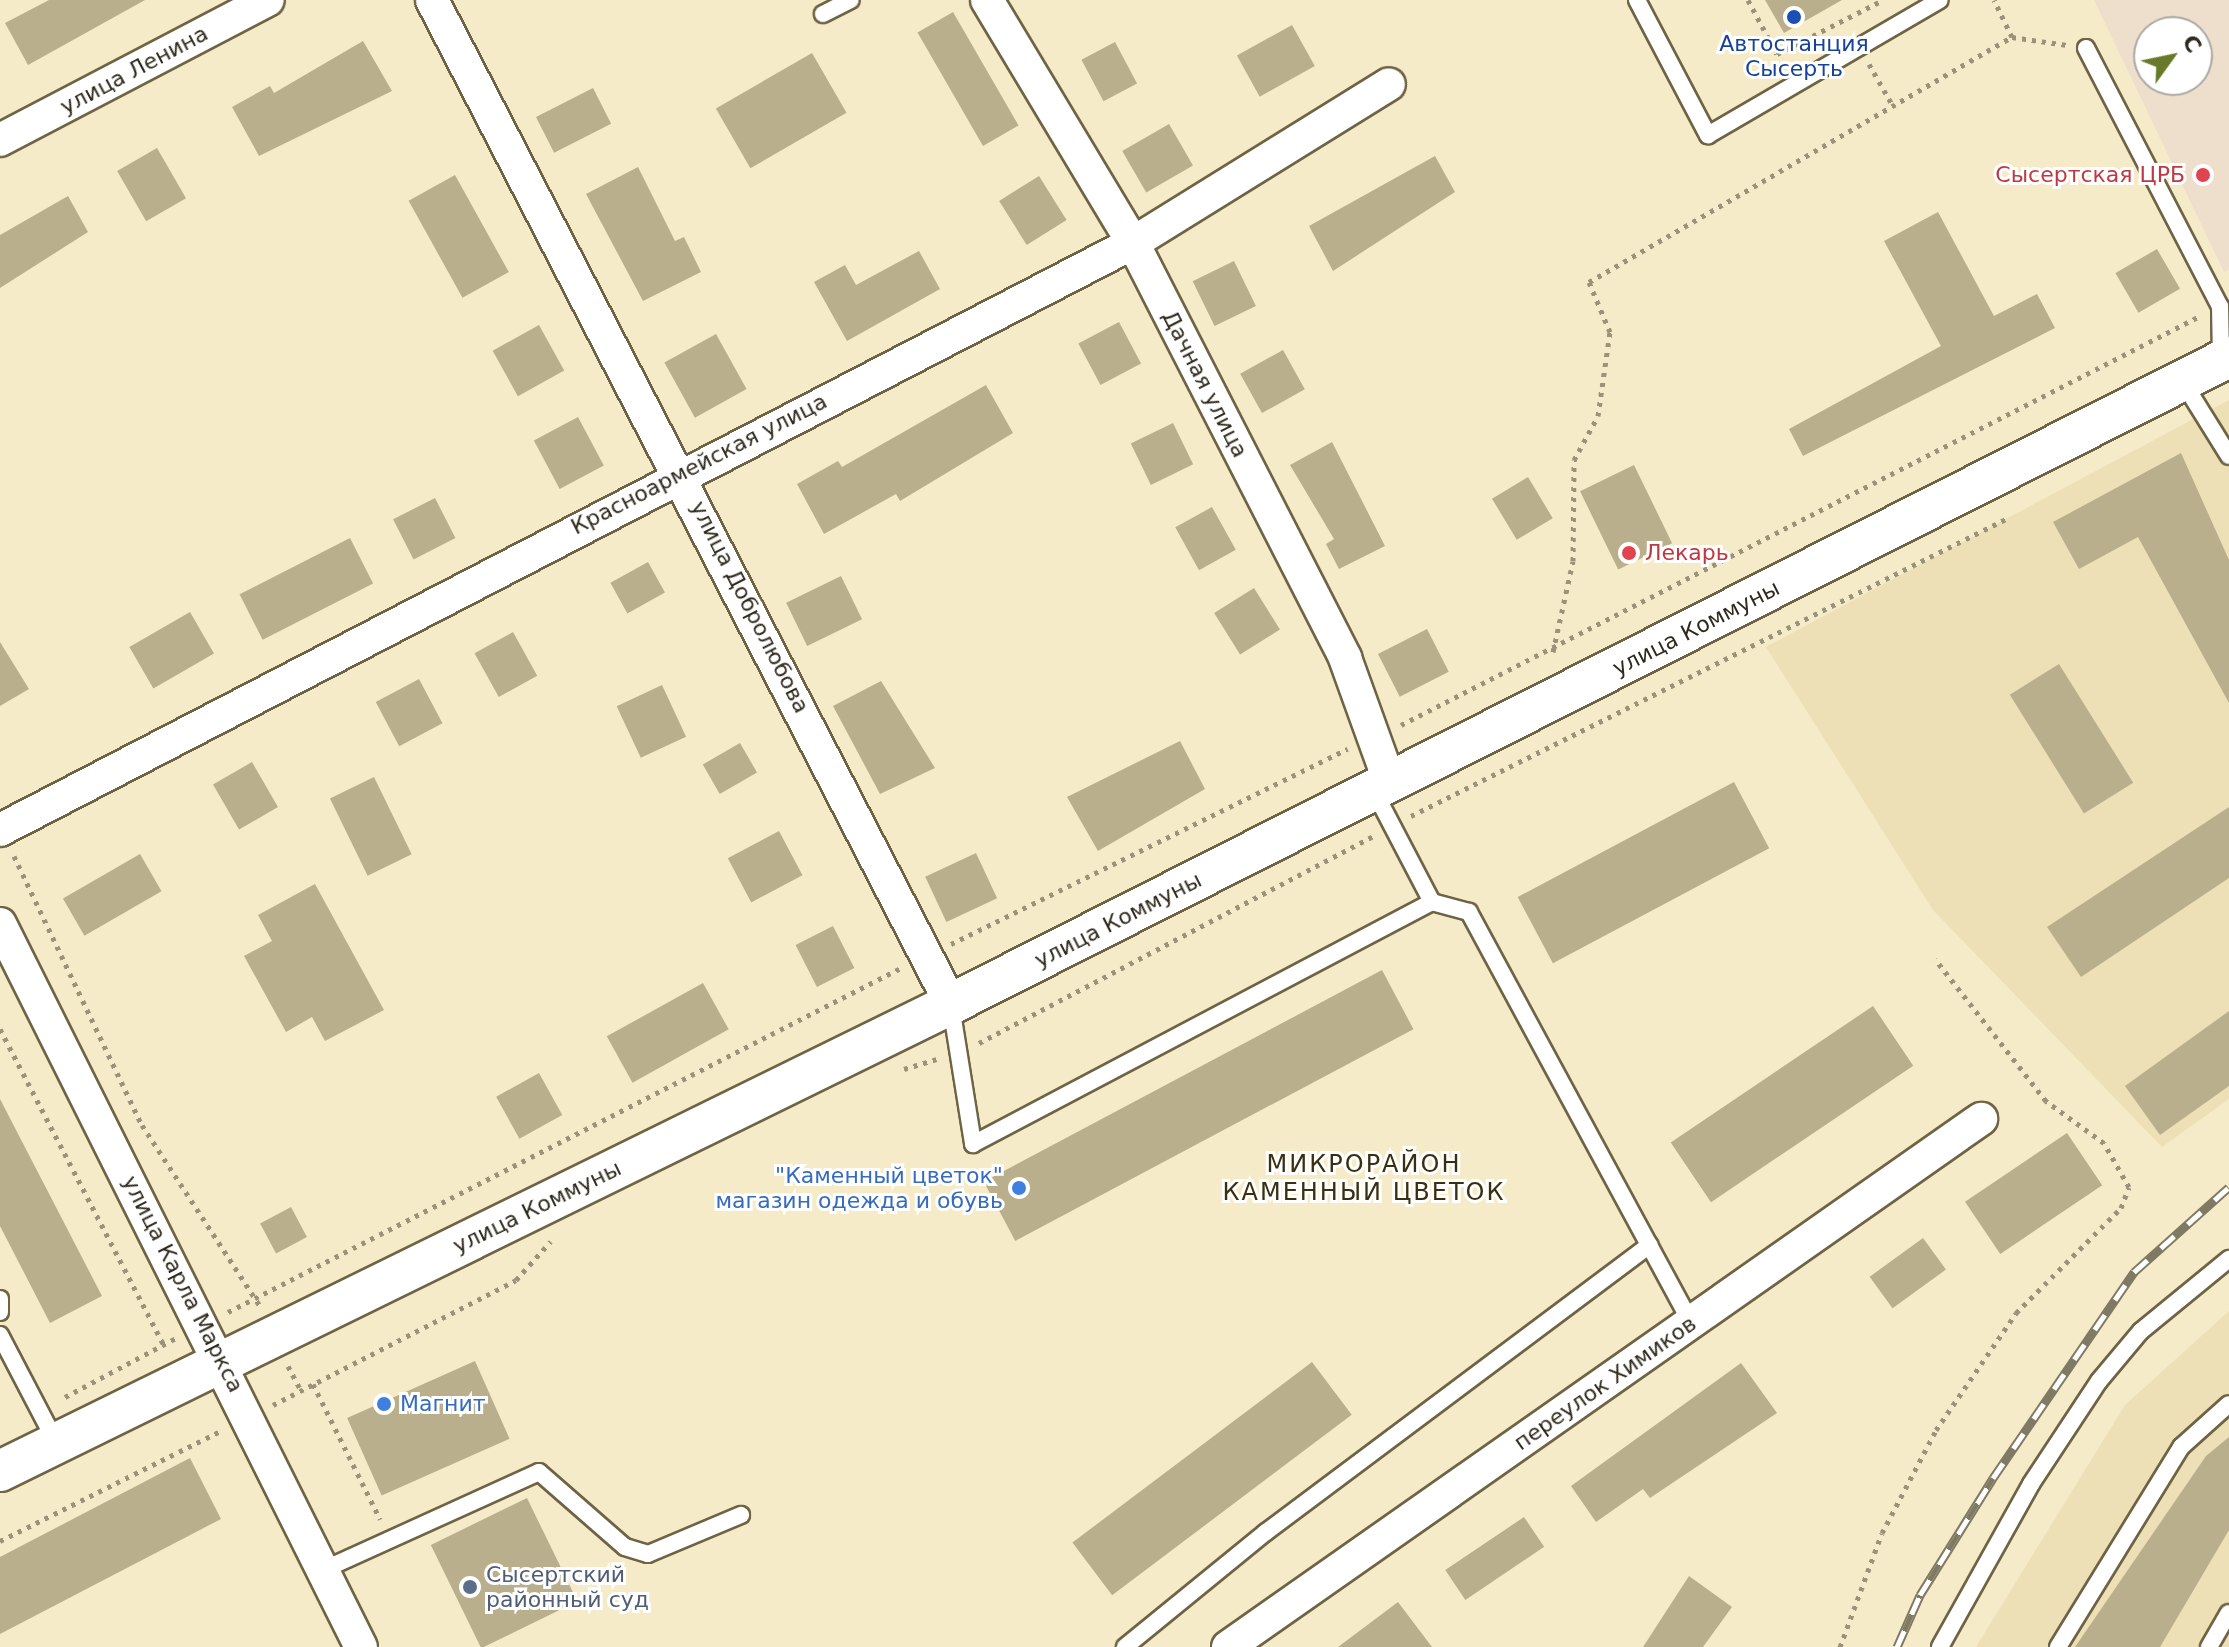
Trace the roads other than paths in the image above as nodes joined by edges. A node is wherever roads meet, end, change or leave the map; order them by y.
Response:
1 (268, 0) edge
2 (432, 0) edge
3 (851, 0) edge
4 (987, 0) edge
5 (1637, 0) edge
6 (1940, 0) edge
7 (823, 14) dead end
8 (2086, 48) road end
9 (1389, 84) dead end
10 (0, 140) edge
11 (1133, 243) junction
12 (2225, 359) edge
13 (2182, 381) junction
14 (2229, 456) edge
15 (680, 472) junction
16 (1382, 787) junction
17 (1, 830) edge
18 (1432, 902) junction
19 (0, 924) edge
20 (951, 1004) junction
21 (1981, 1119) dead end
22 (1649, 1245) junction
23 (2229, 1259) edge
24 (0, 1299) edge
25 (0, 1312) edge
26 (1691, 1323) junction
27 (0, 1335) edge
28 (222, 1364) junction
29 (2229, 1404) edge
30 (47, 1426) junction
31 (0, 1471) edge
32 (741, 1515) dead end
33 (323, 1570) junction
34 (2229, 1613) edge
35 (361, 1647) edge
36 (1125, 1647) edge
37 (1228, 1647) edge
38 (1940, 1647) edge
39 (2058, 1647) edge
40 (2209, 1647) edge

1 - 10 street, улица Ленина
2 - 15 street, улица Добролюбова
3 - 7 lane
4 - 11 street, Дачная улица
5 - 6 lane
8 - 12 lane
9 - 11 street, Красноармейская улица
11 - 15 street, Красноармейская улица
11 - 16 street, Дачная улица
12 - 13 street, улица Коммуны
13 - 14 lane
13 - 16 street, улица Коммуны
15 - 17 street, Красноармейская улица
15 - 20 street, улица Добролюбова
16 - 18 lane
16 - 20 street, улица Коммуны
18 - 20 lane
18 - 22 lane
19 - 28 street, улица Карла Маркса
20 - 28 street, улица Коммуны
21 - 26 street, переулок Химиков
22 - 26 lane
22 - 36 lane
23 - 38 lane
24 - 25 lane
26 - 37 street, переулок Химиков
27 - 30 lane
28 - 30 street, улица Коммуны
28 - 33 street, улица Карла Маркса
29 - 39 lane
30 - 31 street, улица Коммуны
32 - 33 lane
33 - 35 street, улица Карла Маркса
34 - 40 lane

